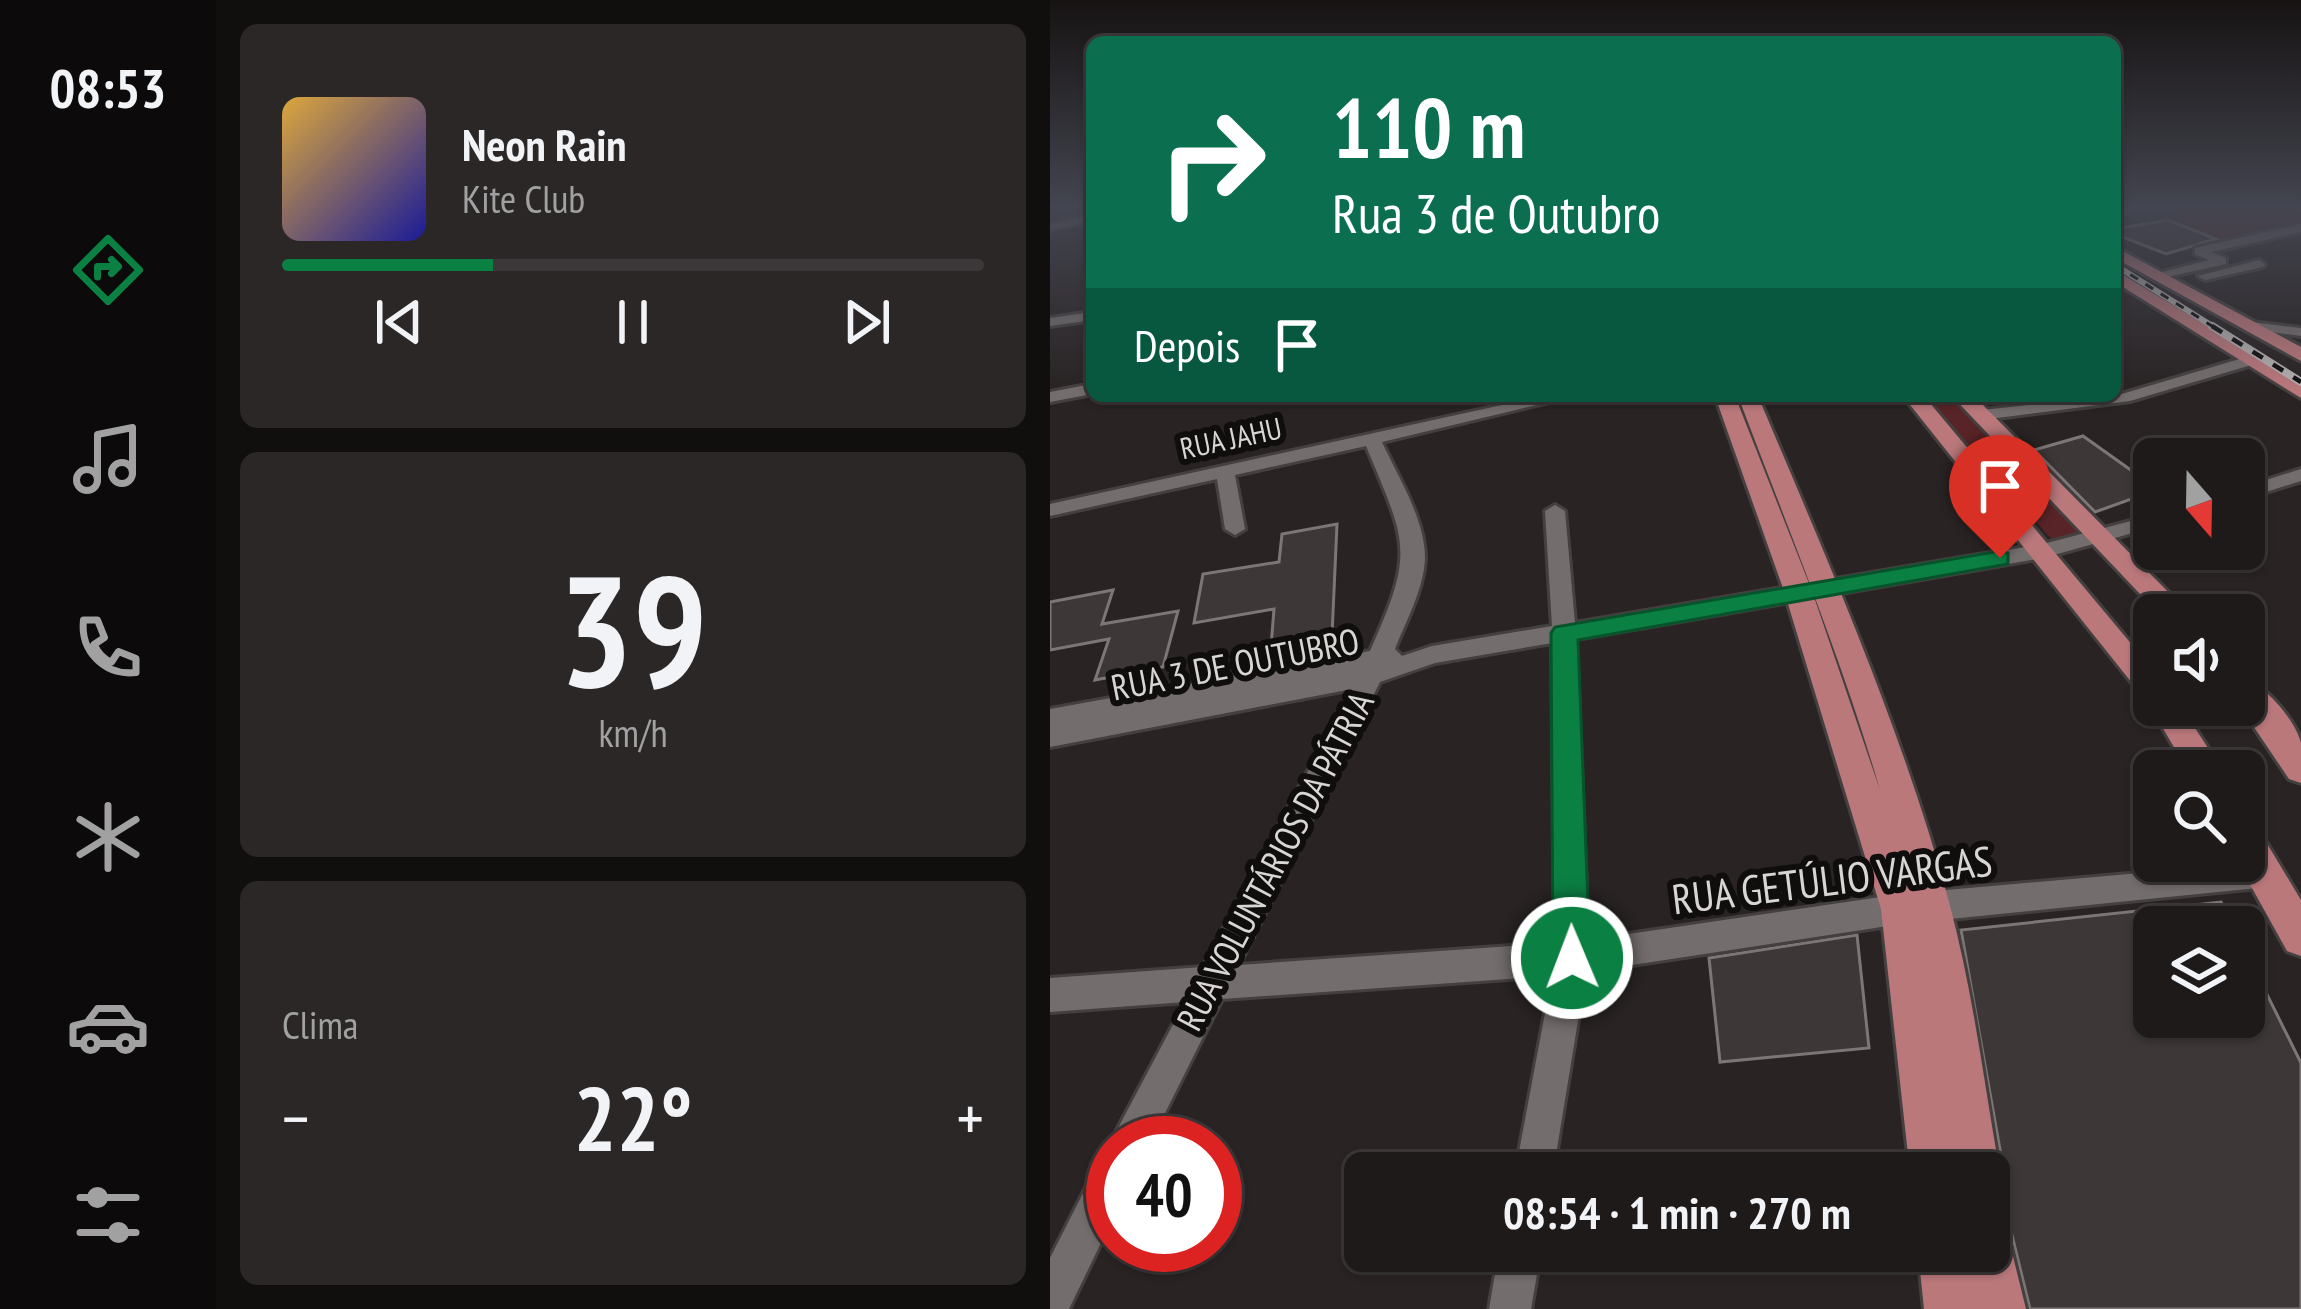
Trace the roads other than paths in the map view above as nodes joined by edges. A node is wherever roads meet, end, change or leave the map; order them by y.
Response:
1 (2147, 269) edge
2 (2212, 269) edge
3 (2158, 275) junction
4 (2121, 279) edge
5 (1086, 317) edge
6 (1050, 322) edge
7 (2252, 326) junction
8 (2300, 334) edge
9 (2301, 355) edge
10 (2253, 361) junction
11 (1086, 390) edge
12 (2122, 390) edge
13 (2301, 392) edge
14 (1050, 397) edge
15 (1539, 402) edge
16 (1728, 402) edge
17 (1750, 402) edge
18 (1918, 402) edge
19 (1969, 402) edge
20 (2055, 402) edge
21 (1982, 415) junction
22 (1372, 439) junction
23 (1225, 471) junction
24 (2301, 475) edge
25 (2265, 486) edge
26 (1050, 510) edge
27 (1555, 511) dead end
28 (2133, 528) edge
29 (1235, 529) dead end
30 (2104, 538) junction
31 (2043, 551) junction
32 (1811, 589) junction
33 (2157, 594) edge
34 (1564, 633) junction
35 (1376, 666) junction
36 (2133, 666) edge
37 (2265, 714) edge
38 (1051, 726) edge
39 (2301, 770) edge
40 (2266, 876) joint
41 (1916, 907) junction
42 (2301, 937) edge
43 (1572, 958) junction
44 (1210, 982) junction
45 (1050, 995) edge
46 (1143, 1116) edge
47 (1538, 1152) edge
48 (1933, 1152) edge
49 (1971, 1152) edge
50 (1086, 1230) edge
51 (1516, 1272) edge
52 (1947, 1272) edge
53 (1993, 1272) edge
54 (1050, 1302) edge
55 (1510, 1309) edge
56 (1951, 1309) edge
57 (1999, 1309) edge

1 - 3 main road
2 - 3 street
3 - 7 main road
4 - 10 main road
5 - 6 street
7 - 8 street
7 - 9 main road
10 - 12 street
10 - 13 main road
11 - 14 street
15 - 22 street, RUA JAHU
16 - 32 main road
17 - 32 main road
18 - 31 main road
19 - 21 main road
20 - 21 street
21 - 30 main road
22 - 23 street, RUA JAHU
22 - 35 street, RUA VOLUNTÁRIOS DA PÁTRIA
23 - 26 street, RUA JAHU
23 - 29 street
24 - 25 street
27 - 34 street
28 - 30 street, RUA 3 DE OUTUBRO
30 - 31 street, RUA 3 DE OUTUBRO
30 - 33 main road
31 - 32 street, RUA 3 DE OUTUBRO
31 - 36 main road
32 - 34 street, RUA 3 DE OUTUBRO
32 - 41 main road
34 - 35 street, RUA 3 DE OUTUBRO
34 - 43 street
35 - 38 street, RUA 3 DE OUTUBRO
35 - 44 street, RUA VOLUNTÁRIOS DA PÁTRIA
37 - 39 main road
40 - 41 street, RUA GETÚLIO VARGAS
40 - 42 main road
41 - 43 street, RUA GETÚLIO VARGAS
41 - 48 main road
41 - 49 main road
43 - 44 street, RUA GETÚLIO VARGAS
43 - 47 street
44 - 45 street, RUA GETÚLIO VARGAS
44 - 46 street, RUA VOLUNTÁRIOS DA PÁTRIA
50 - 54 street
51 - 55 street
52 - 56 main road
53 - 57 main road

